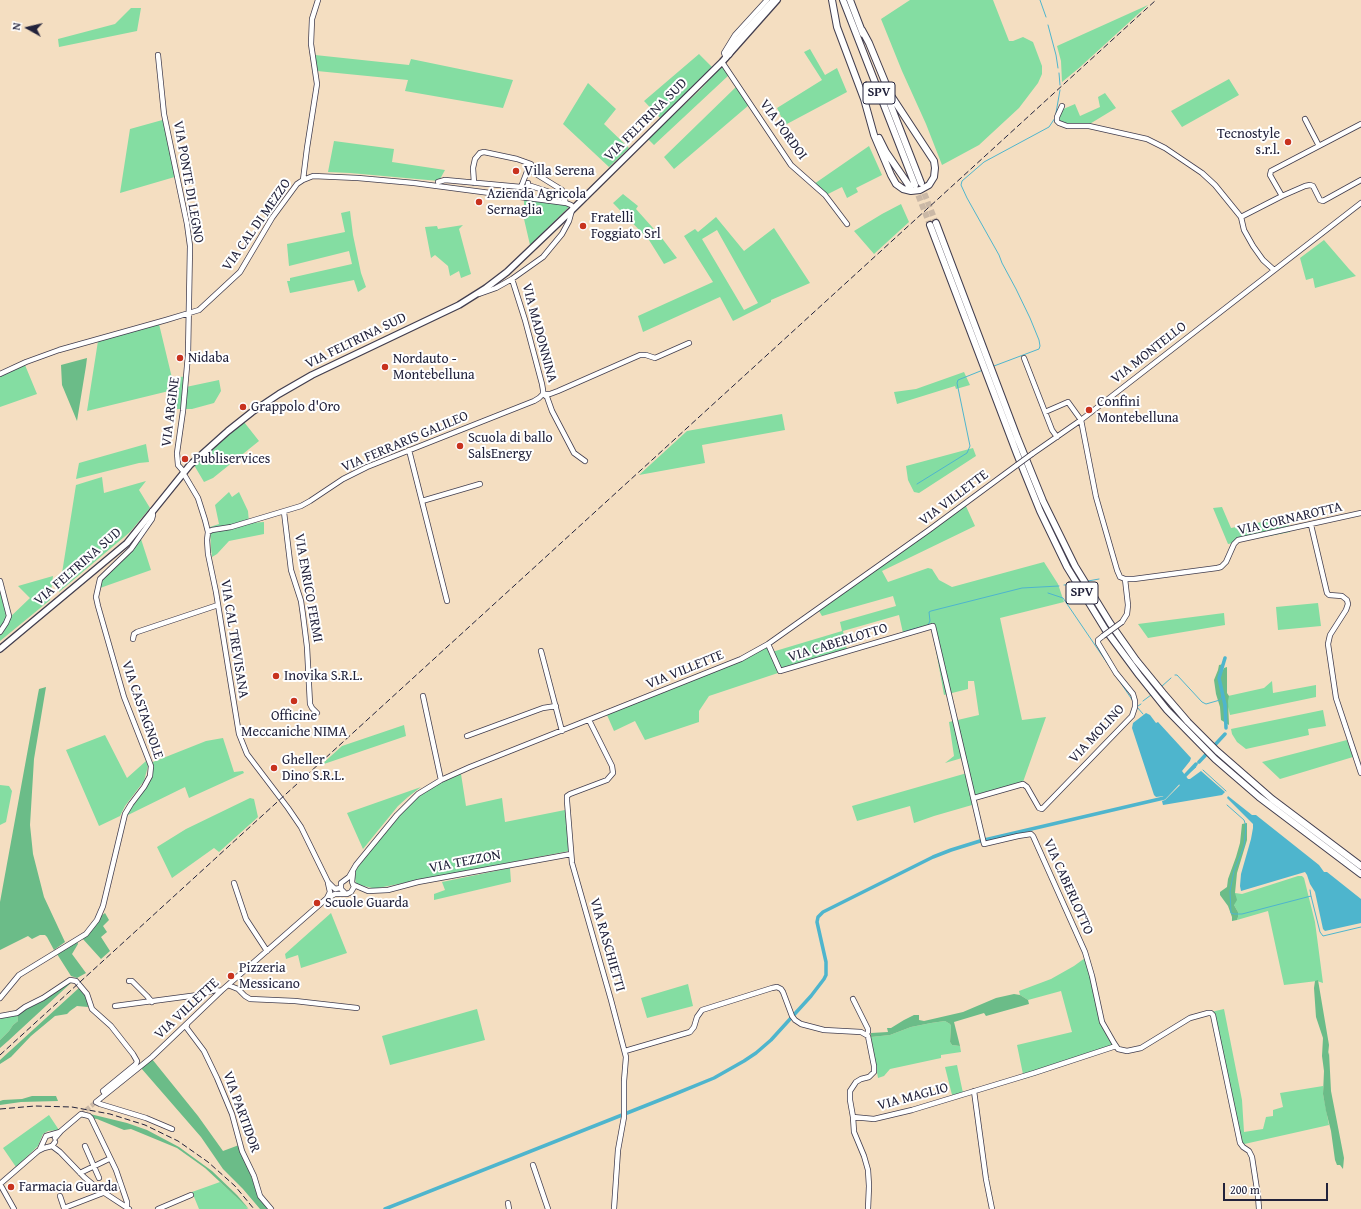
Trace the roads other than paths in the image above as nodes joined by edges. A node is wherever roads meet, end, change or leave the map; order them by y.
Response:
1 (318, 0) edge
2 (767, 0) edge
3 (774, 0) edge
4 (778, 0) edge
5 (832, 0) edge
6 (843, 0) edge
7 (851, 0) edge
8 (862, 30) junction
9 (158, 55) dead end
10 (726, 58) junction
11 (1062, 106) dead end
12 (1306, 119) dead end
13 (870, 120) junction
14 (1361, 124) edge
15 (1319, 146) junction
16 (528, 170) junction
17 (303, 180) junction
18 (1361, 180) edge
19 (438, 182) dead end
20 (474, 183) junction
21 (527, 184) junction
22 (915, 185) junction
23 (562, 196) junction
24 (1282, 196) junction
25 (1361, 203) edge
26 (566, 204) junction
27 (573, 209) junction
28 (1241, 217) junction
29 (847, 224) dead end
30 (1274, 270) junction
31 (512, 279) junction
32 (474, 296) junction
33 (188, 314) junction
34 (689, 343) dead end
35 (1024, 358) dead end
36 (0, 374) edge
37 (542, 394) junction
38 (1045, 412) junction
39 (1081, 420) junction
40 (1057, 437) junction
41 (409, 450) junction
42 (585, 461) dead end
43 (178, 464) joint
44 (1017, 465) joint
45 (184, 474) junction
46 (480, 484) dead end
47 (422, 501) junction
48 (152, 511) junction
49 (284, 512) junction
50 (1361, 513) edge
51 (1311, 525) junction
52 (208, 532) junction
53 (1123, 578) junction
54 (0, 581) edge
55 (447, 601) dead end
56 (218, 605) junction
57 (0, 632) edge
58 (133, 639) dead end
59 (768, 644) junction
60 (0, 649) edge
61 (541, 651) dead end
62 (423, 696) dead end
63 (556, 706) junction
64 (318, 713) dead end
65 (589, 720) junction
66 (562, 731) junction
67 (467, 736) dead end
68 (1361, 773) edge
69 (441, 780) junction
70 (974, 798) junction
71 (571, 854) junction
72 (1361, 866) edge
73 (354, 870) junction
74 (1361, 874) edge
75 (344, 881) junction
76 (328, 882) junction
77 (234, 883) dead end
78 (353, 884) junction
79 (340, 889) junction
80 (364, 890) junction
81 (351, 892) junction
82 (345, 894) junction
83 (327, 899) junction
84 (267, 951) junction
85 (129, 981) dead end
86 (228, 985) junction
87 (221, 991) junction
88 (0, 998) edge
89 (853, 999) dead end
90 (152, 1002) junction
91 (115, 1006) dead end
92 (357, 1008) dead end
93 (0, 1016) edge
94 (187, 1025) junction
95 (866, 1034) junction
96 (1116, 1046) junction
97 (625, 1052) junction
98 (974, 1091) junction
99 (105, 1094) junction
100 (853, 1117) junction
101 (172, 1129) dead end
102 (61, 1131) junction
103 (50, 1135) junction
104 (44, 1140) junction
105 (55, 1140) junction
106 (50, 1146) junction
107 (84, 1146) dead end
108 (38, 1151) junction
109 (60, 1152) junction
110 (109, 1159) dead end
111 (533, 1165) dead end
112 (94, 1166) junction
113 (80, 1173) junction
114 (99, 1178) dead end
115 (0, 1184) edge
116 (103, 1193) junction
117 (191, 1195) dead end
118 (60, 1196) dead end
119 (508, 1204) dead end
120 (14, 1209) edge
121 (128, 1209) edge
122 (158, 1209) edge
123 (271, 1209) edge
124 (510, 1209) edge
125 (548, 1209) edge
126 (614, 1209) edge
127 (868, 1209) edge
128 (992, 1209) edge
129 (1259, 1209) edge

1 - 17 street
2 - 10 street, VIA FELTRINA SUD
3 - 10 highway
4 - 10 main road, VIA FELTRINA SUD
5 - 13 highway
6 - 22 highway, SPV
7 - 8 highway, SPV
8 - 13 highway
8 - 22 highway, SPV
9 - 33 street, VIA PONTE DI LEGNO
10 - 27 main road, VIA FELTRINA SUD
10 - 29 street, VIA PORDOI
11 - 28 street
12 - 15 street
13 - 22 highway
14 - 15 street
15 - 24 street
16 - 20 street
16 - 21 street
16 - 23 street
17 - 26 street, VIA CAL DI MEZZO
17 - 33 street, VIA CAL DI MEZZO
18 - 24 street
19 - 20 street
20 - 21 street
21 - 23 street
23 - 26 street
24 - 28 street
25 - 30 street, VIA MONTELLO
26 - 27 street, VIA CAL DI MEZZO
27 - 31 street, VIA MADONNINA
27 - 32 main road, VIA FELTRINA SUD
28 - 30 street
30 - 39 street, VIA MONTELLO
31 - 32 street, VIA MADONNINA
31 - 37 street, VIA MADONNINA
32 - 45 main road, VIA FELTRINA SUD
33 - 36 street, VIA CAL DI MEZZO
33 - 43 street, VIA ARGINE
34 - 37 street, VIA FERRARIS GALILEO
35 - 38 street
37 - 41 street, VIA FERRARIS GALILEO
37 - 42 street
38 - 39 street
38 - 40 street
39 - 40 street, VIA MONTELLO
39 - 53 street, VIA MOLINO
40 - 44 street, VIA MONTELLO, bridge
41 - 47 street
41 - 49 street, VIA FERRARIS GALILEO
43 - 45 street, VIA CAL TREVISANA
44 - 59 street, VIA VILLETTE
45 - 48 main road, VIA FELTRINA SUD
45 - 52 street, VIA CAL TREVISANA
46 - 47 street
47 - 55 street
48 - 60 main road, VIA FELTRINA SUD
48 - 88 street, VIA CASTAGNOLE
49 - 52 street, VIA FERRARIS GALILEO
49 - 64 street, VIA ENRICO FERMI
50 - 51 street, VIA CORNAROTTA
51 - 53 street, VIA CORNAROTTA
51 - 68 street
52 - 56 street, VIA CAL TREVISANA
53 - 70 street, VIA MOLINO, bridge
54 - 57 street
56 - 58 street
56 - 76 street, VIA CAL TREVISANA
59 - 65 street, VIA VILLETTE
59 - 70 street, VIA CABERLOTTO
61 - 63 street
62 - 69 street
63 - 66 street
63 - 67 street
65 - 66 street, VIA VILLETTE
65 - 71 street, VIA RASCHIETTI
66 - 69 street, VIA VILLETTE
69 - 73 street, VIA VILLETTE
70 - 96 street, VIA CABERLOTTO
71 - 80 street, VIA TEZZON
71 - 97 street, VIA RASCHIETTI
72 - 74 highway, SPV
73 - 75 street, VIA VILLETTE
73 - 78 street, VIA VILLETTE
75 - 76 street
75 - 78 street
75 - 79 street, VIA VILLETTE
76 - 79 street
76 - 83 street
77 - 84 street
78 - 80 street, VIA TEZZON
78 - 81 street, VIA VILLETTE
79 - 82 street
79 - 83 street, VIA VILLETTE
80 - 81 street, VIA TEZZON
81 - 82 street, VIA VILLETTE
82 - 83 street, VIA VILLETTE
83 - 84 street, VIA VILLETTE
84 - 86 street, VIA VILLETTE
85 - 90 street
86 - 87 street, VIA VILLETTE
86 - 92 street
87 - 90 street
87 - 94 street, VIA VILLETTE
89 - 95 street
90 - 91 street
93 - 99 street
94 - 99 street, VIA VILLETTE
94 - 123 street, VIA PARTIDOR
95 - 97 street
95 - 100 street
96 - 98 street, VIA MAGLIO
96 - 129 street
97 - 126 street, VIA RASCHIETTI
98 - 100 street, VIA MAGLIO
98 - 128 street
99 - 101 street, VIA VILLETTE
100 - 127 street
102 - 103 street
102 - 105 street
102 - 121 street
103 - 104 street
103 - 105 street
104 - 106 street
104 - 108 street
105 - 106 street
105 - 109 street
106 - 108 street
106 - 109 street
107 - 112 street
108 - 115 street
109 - 113 street
110 - 112 street
111 - 125 street
112 - 113 street
112 - 114 street
113 - 116 street
115 - 120 street
116 - 118 street
116 - 121 street
117 - 122 street
119 - 124 street

